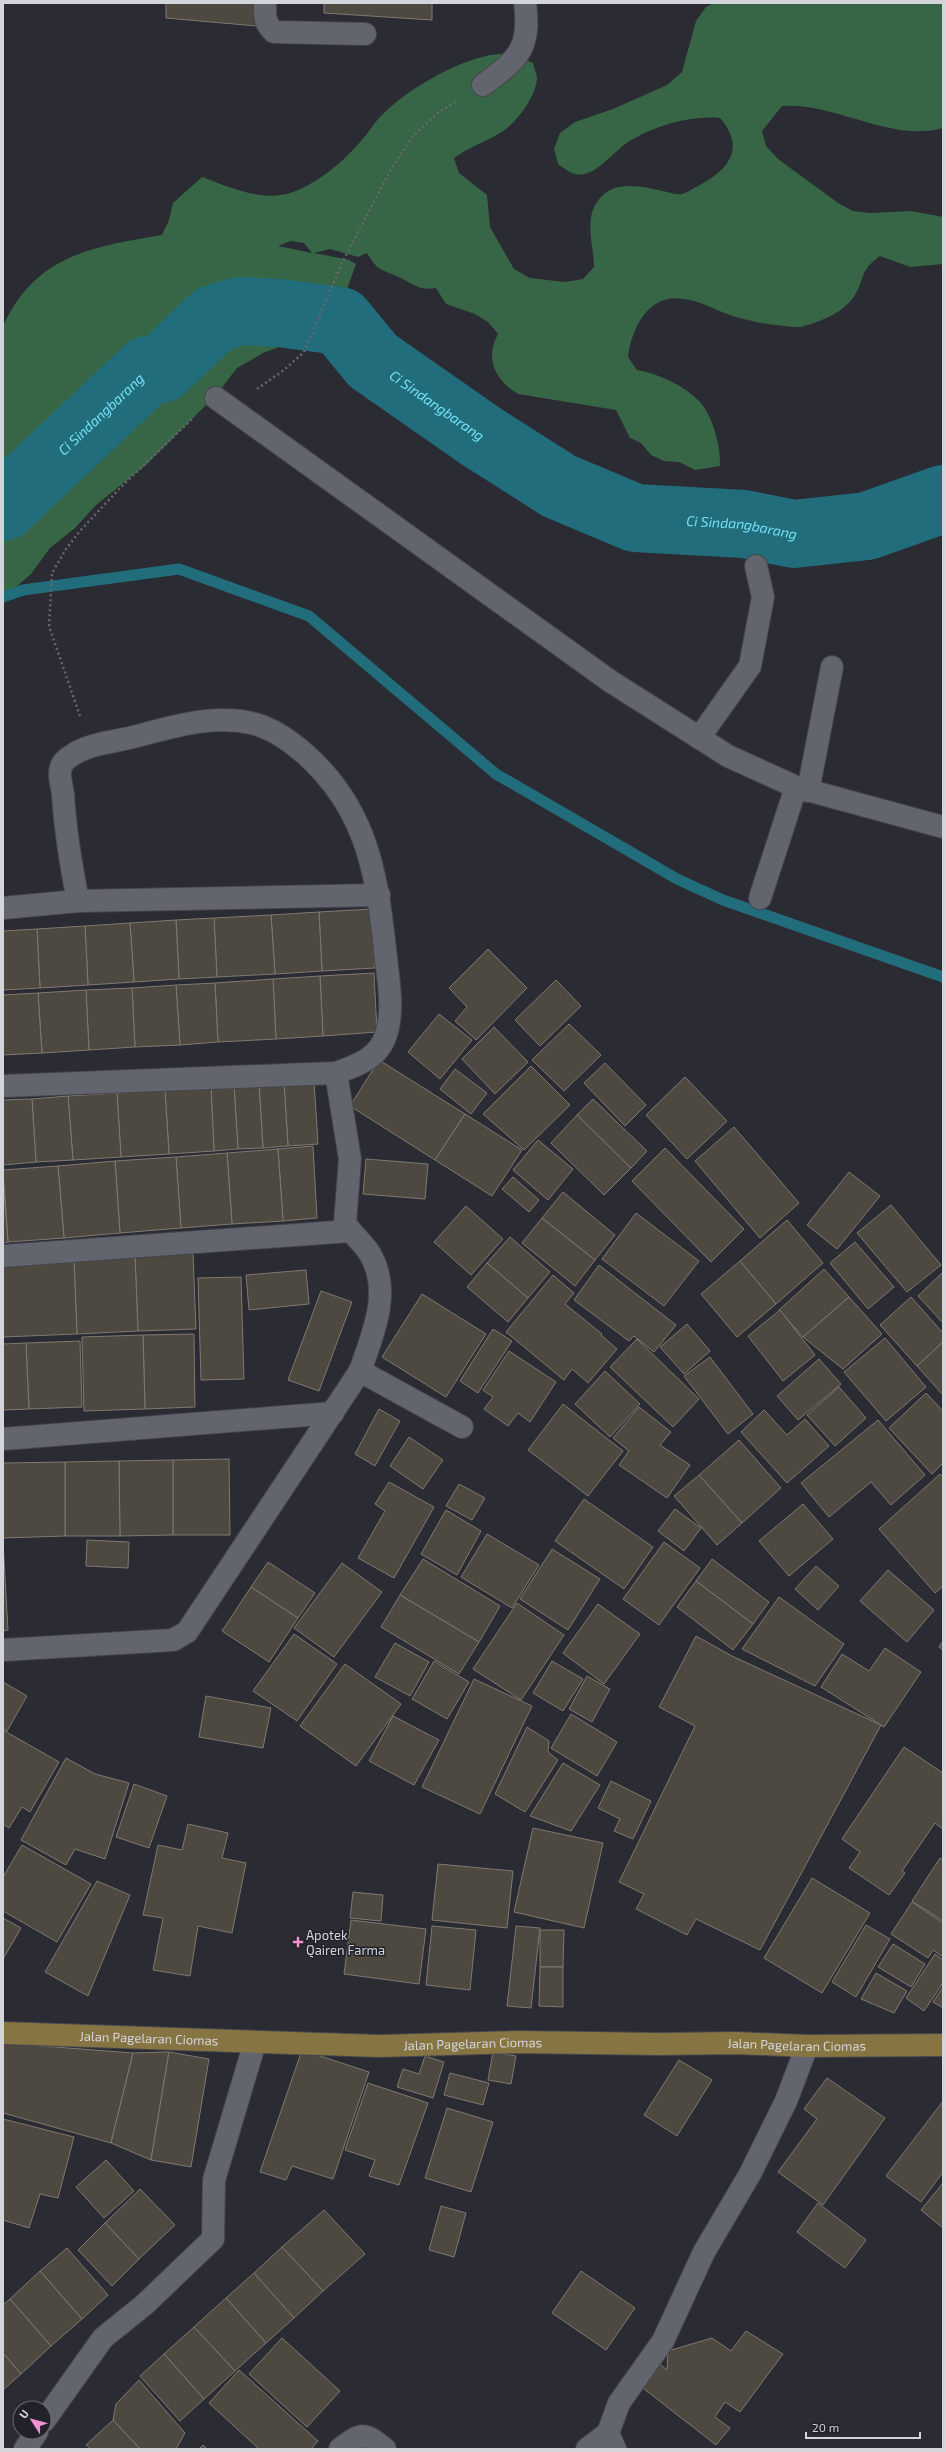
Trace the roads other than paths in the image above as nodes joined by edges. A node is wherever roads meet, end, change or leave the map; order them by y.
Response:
1 (265, 3) edge
2 (525, 3) edge
3 (365, 34) dead end
4 (483, 85) road end
5 (216, 398) road end
6 (756, 566) dead end
7 (832, 667) dead end
8 (699, 738) junction
9 (802, 789) junction
10 (943, 828) edge
11 (379, 895) junction
12 (760, 898) dead end
13 (78, 901) junction
14 (3, 908) edge
15 (336, 1073) junction
16 (3, 1086) edge
17 (350, 1231) junction
18 (3, 1256) edge
19 (360, 1371) junction
20 (333, 1413) junction
21 (462, 1427) dead end
22 (3, 1439) edge
23 (3, 1650) edge
24 (3, 2033) edge
25 (255, 2042) junction
26 (943, 2045) edge
27 (807, 2046) junction
28 (52, 2410) edge
29 (31, 2440) edge
30 (612, 2441) edge
31 (25, 2449) edge
32 (340, 2449) edge
33 (385, 2449) edge
34 (587, 2449) edge

1 - 3 street
2 - 4 street
5 - 8 street
6 - 8 street
7 - 9 street
8 - 9 street
9 - 10 street
9 - 12 street
11 - 13 street
11 - 13 street
11 - 15 street
13 - 14 street
15 - 16 street
15 - 17 street
17 - 18 street
17 - 19 street
19 - 20 street
19 - 21 street
20 - 22 street
20 - 23 street
24 - 25 main road, Jalan Pagelaran Ciomas
25 - 27 main road, Jalan Pagelaran Ciomas
25 - 28 street
26 - 27 main road, Jalan Pagelaran Ciomas
27 - 30 street
29 - 31 street
30 - 34 street
32 - 33 street

